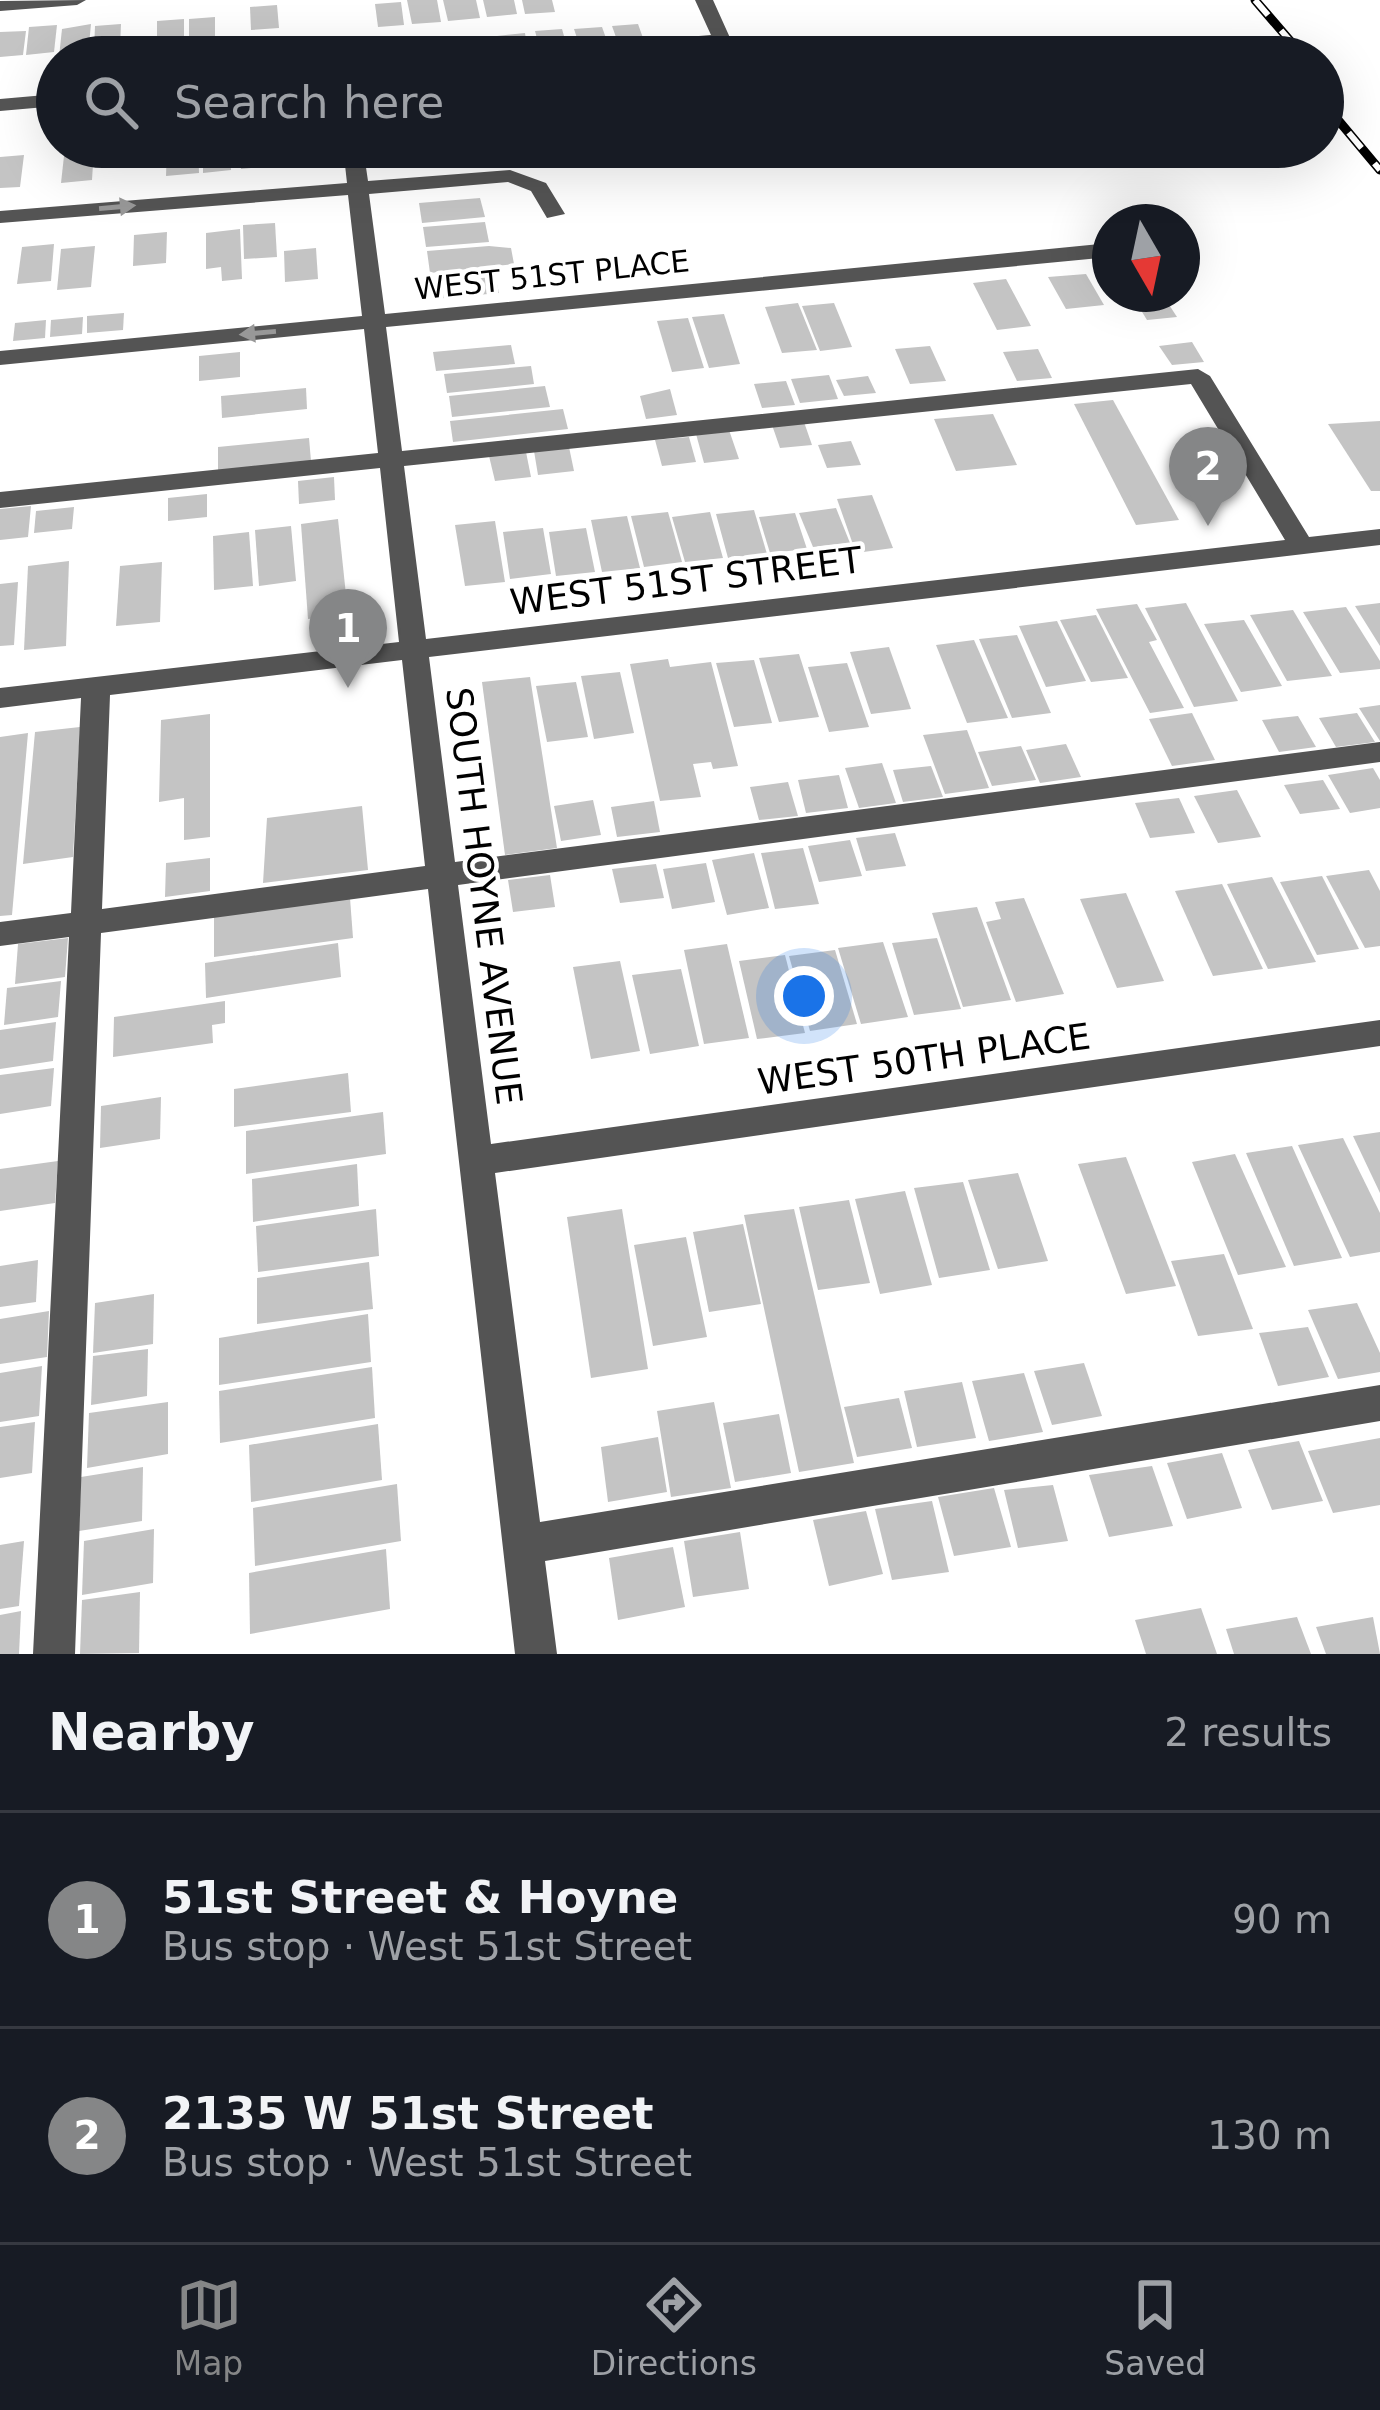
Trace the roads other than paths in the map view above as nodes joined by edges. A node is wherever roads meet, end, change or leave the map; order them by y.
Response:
1 (77, 0) edge
2 (704, 0) edge
3 (0, 6) edge
4 (720, 36) edge
5 (36, 102) edge
6 (0, 105) edge
7 (356, 168) edge
8 (358, 186) junction
9 (554, 214) dead end
10 (0, 217) edge
11 (1092, 252) edge
12 (375, 322) junction
13 (0, 358) edge
14 (391, 460) junction
15 (0, 500) edge
16 (1380, 537) edge
17 (1302, 546) junction
18 (414, 649) junction
19 (96, 687) junction
20 (0, 698) edge
21 (1380, 752) edge
22 (442, 876) junction
23 (86, 923) junction
24 (0, 934) edge
25 (1380, 1033) edge
26 (478, 1161) junction
27 (1380, 1402) edge
28 (523, 1545) junction
29 (54, 1654) edge
30 (536, 1654) edge

1 - 3 street
2 - 4 street
5 - 6 street
7 - 8 street, SOUTH HOYNE AVENUE
8 - 9 street
10 -> 8 street
8 - 12 street, SOUTH HOYNE AVENUE
11 - 12 street, WEST 51ST PLACE
12 -> 13 street, WEST 51ST PLACE
12 - 14 street, SOUTH HOYNE AVENUE
14 - 15 street
14 - 17 street
14 - 18 street, SOUTH HOYNE AVENUE
16 - 17 street, WEST 51ST STREET
17 - 18 street, WEST 51ST STREET
18 - 19 street, WEST 51ST STREET
18 - 22 street, SOUTH HOYNE AVENUE
19 - 20 street, WEST 51ST STREET
19 - 23 street
21 - 22 street
22 - 23 street
22 - 26 street, SOUTH HOYNE AVENUE
23 - 24 street
23 - 29 street
25 - 26 street, WEST 50TH PLACE
26 - 28 street, SOUTH HOYNE AVENUE
27 - 28 street
28 - 30 street, SOUTH HOYNE AVENUE

